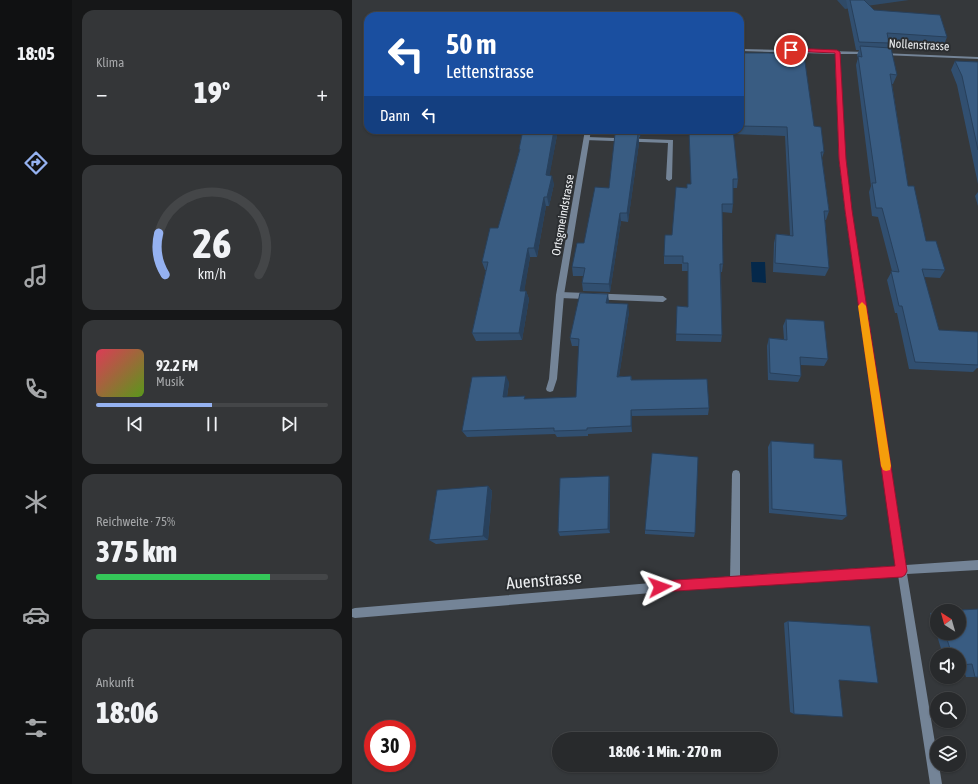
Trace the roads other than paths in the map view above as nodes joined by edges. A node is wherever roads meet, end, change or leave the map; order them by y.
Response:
1 (744, 50) edge
2 (837, 52) junction
3 (978, 58) edge
4 (588, 134) edge
5 (587, 139) junction
6 (669, 179) dead end
7 (560, 296) junction
8 (664, 299) dead end
9 (550, 389) dead end
10 (736, 474) dead end
11 (978, 565) edge
12 (902, 571) junction
13 (735, 581) junction
14 (355, 613) dead end
15 (936, 784) edge

1 - 2 street, Nollenstrasse
2 - 3 street, Nollenstrasse
2 - 12 street
4 - 5 street, Ortsgmeindstrasse
5 - 6 street
5 - 7 street, Ortsgmeindstrasse
7 - 8 street
7 - 9 street, Ortsgmeindstrasse
10 - 13 street
11 - 12 street, Auenstrasse
12 - 13 street, Auenstrasse
12 - 15 street
13 - 14 street, Auenstrasse

